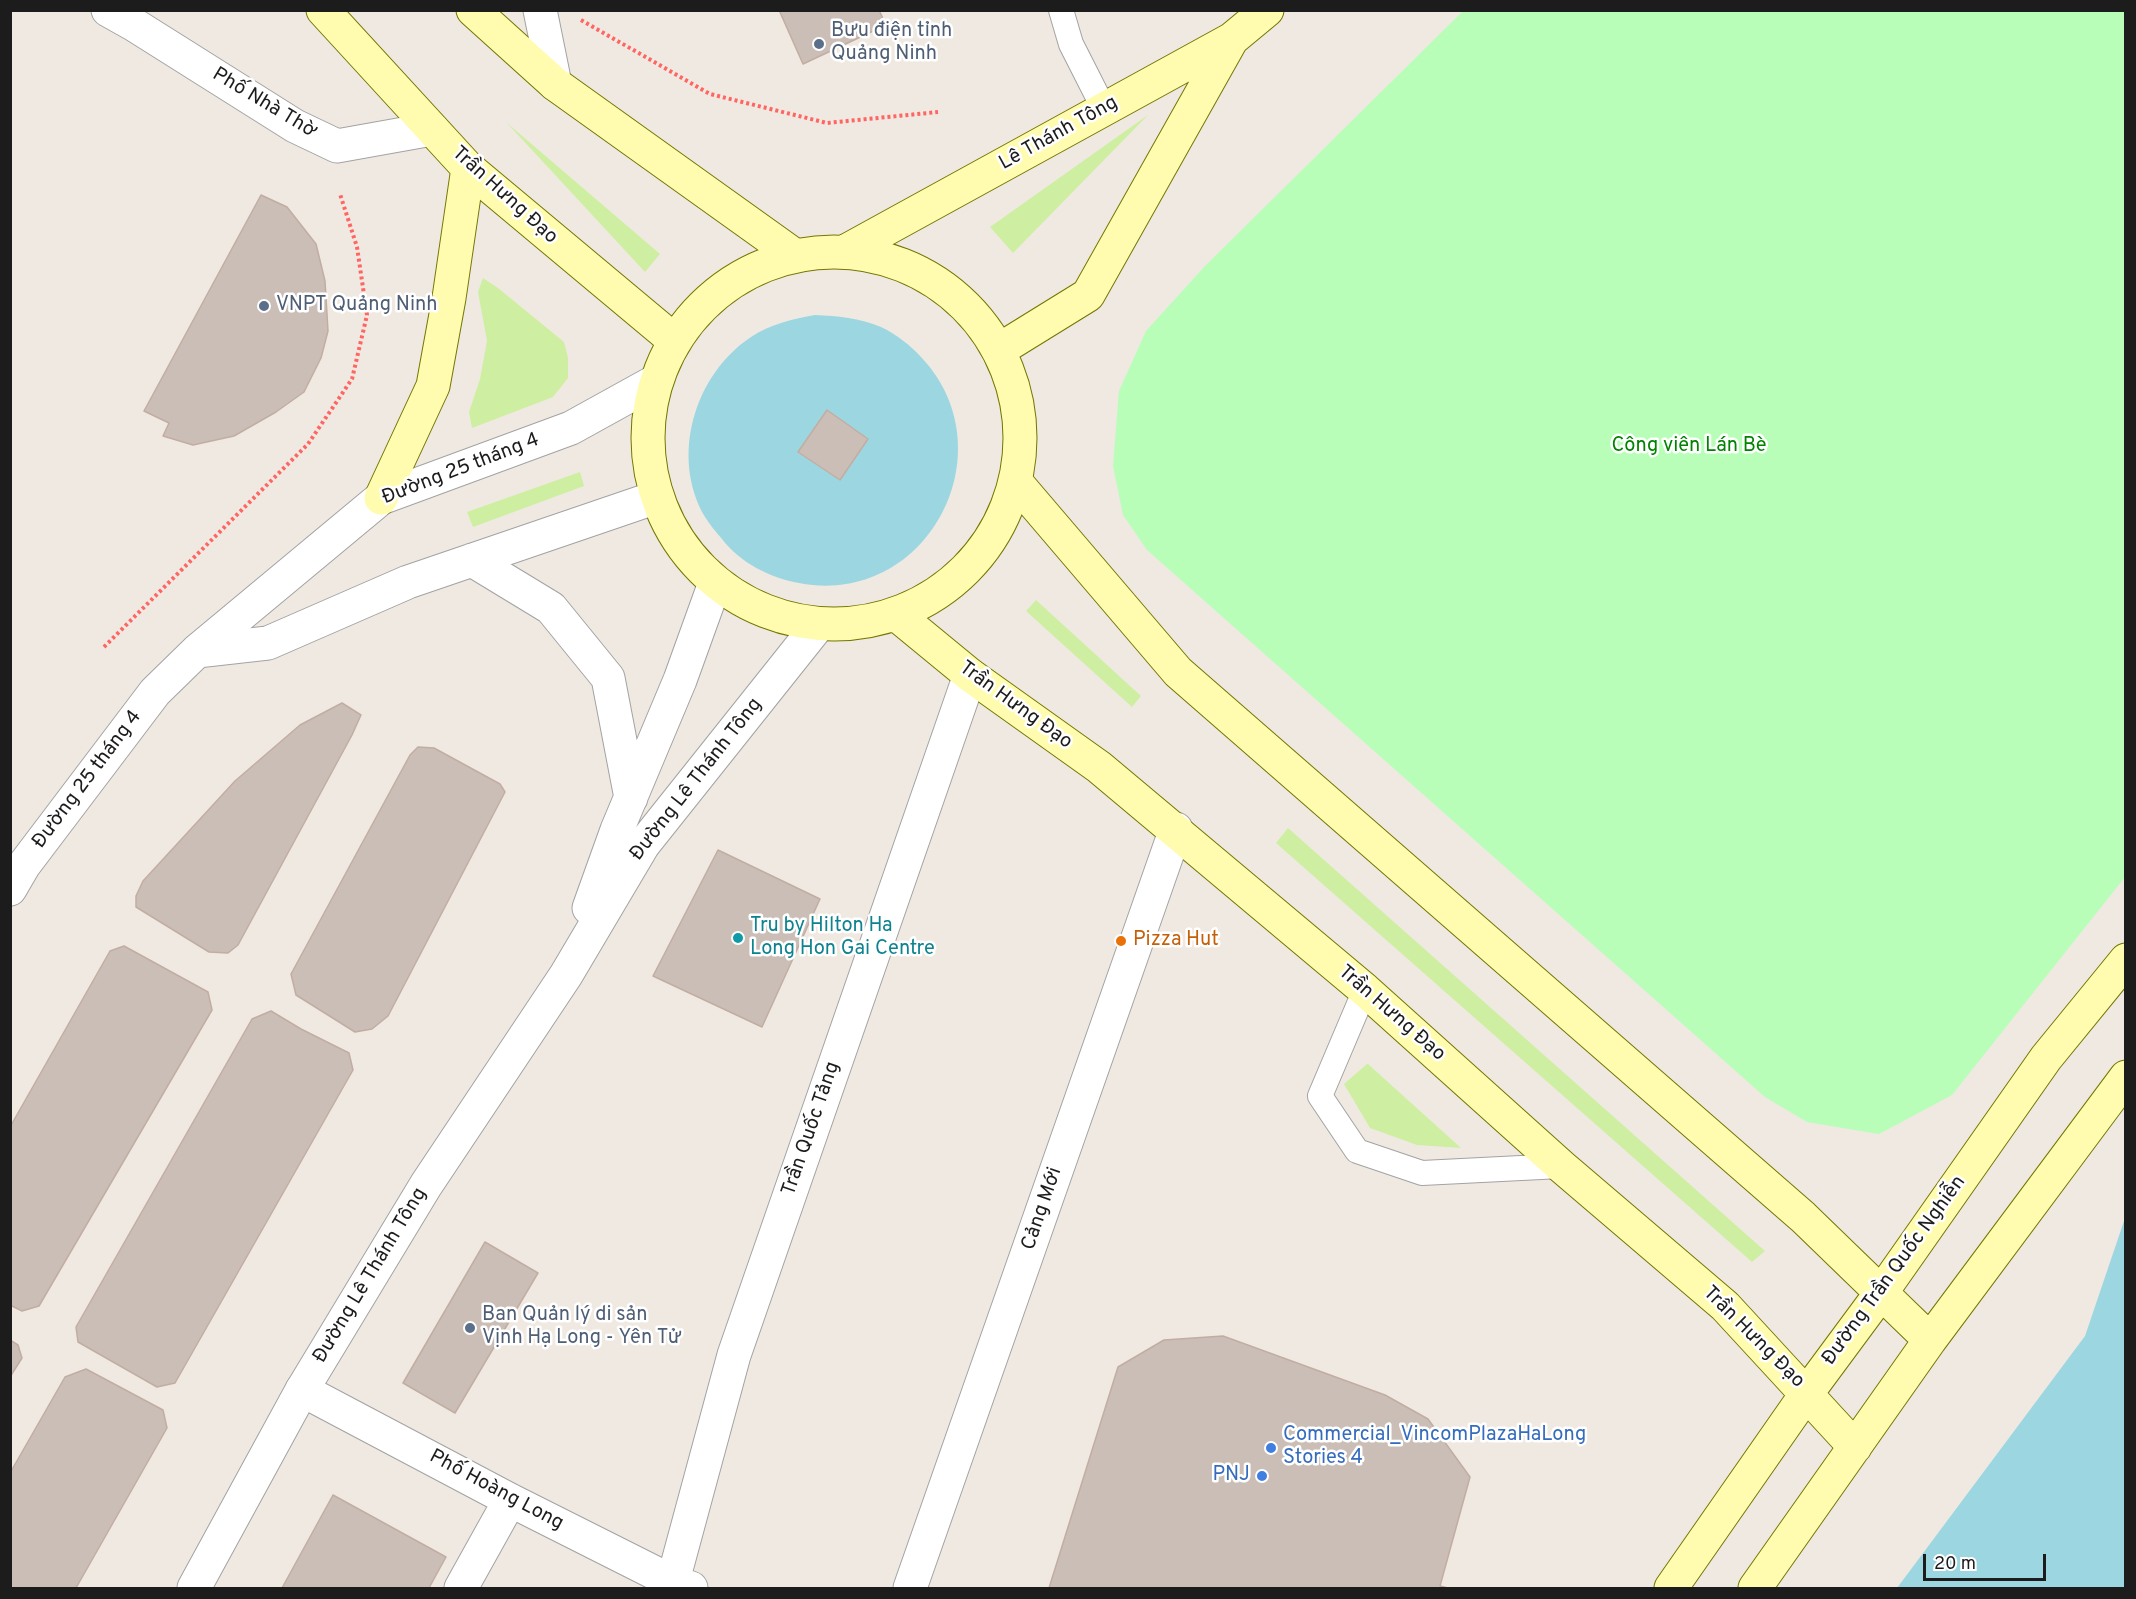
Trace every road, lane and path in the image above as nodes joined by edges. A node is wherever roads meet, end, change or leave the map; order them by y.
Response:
1 (108, 10) edge
2 (323, 10) edge
3 (473, 10) edge
4 (540, 10) edge
5 (1061, 10) edge
6 (1267, 10) edge
7 (577, 17) dead end
8 (1232, 39) junction
9 (555, 84) junction
10 (1104, 109) junction
11 (938, 112) dead end
12 (432, 129) junction
13 (468, 168) junction
14 (340, 194) dead end
15 (846, 251) junction
16 (794, 255) junction
17 (675, 341) junction
18 (999, 350) junction
19 (656, 381) junction
20 (1015, 481) junction
21 (381, 498) junction
22 (657, 498) junction
23 (472, 560) junction
24 (715, 582) junction
25 (897, 615) junction
26 (819, 624) junction
27 (104, 647) dead end
28 (197, 651) junction
29 (970, 675) junction
30 (631, 798) junction
31 (1176, 829) junction
32 (10, 889) edge
33 (2126, 960) edge
34 (566, 975) junction
35 (1365, 990) junction
36 (2126, 1077) edge
37 (1561, 1166) junction
38 (1881, 1293) junction
39 (1930, 1340) junction
40 (302, 1390) junction
41 (1807, 1393) junction
42 (1855, 1447) junction
43 (510, 1500) junction
44 (678, 1586) edge
45 (194, 1588) edge
46 (461, 1588) edge
47 (910, 1588) edge
48 (1671, 1588) edge
49 (1755, 1588) edge

1 - 12 street, Phố Nhà Thờ
2 - 12 main road, Trần Hưng Đạo
3 - 9 main road
4 - 9 street
5 - 10 lane
6 - 8 main road, Lê Thánh Tông
7 - 11 path
8 - 10 main road, Lê Thánh Tông
8 - 18 main road
9 - 16 main road
10 - 15 main road, Lê Thánh Tông
12 - 13 main road, Trần Hưng Đạo
13 - 17 main road, Trần Hưng Đạo
13 - 21 main road
14 - 27 path
15 - 16 main road
15 - 18 main road
16 - 17 main road
17 - 19 main road
18 - 20 main road
19 - 21 street, Đường 25 tháng 4
19 - 22 main road
20 - 25 main road
20 - 38 main road
21 - 28 street, Đường 25 tháng 4
22 - 23 street
22 - 24 main road
23 - 28 street
23 - 30 street
24 - 26 main road
24 - 30 street, Đường Lê Thánh Tông
25 - 26 main road
25 - 29 main road, Trần Hưng Đạo
26 - 34 street, Đường Lê Thánh Tông
28 - 32 street, Đường 25 tháng 4
29 - 31 main road, Trần Hưng Đạo
29 - 44 street, Trần Quốc Tảng
30 - 34 street, Đường Lê Thánh Tông
31 - 35 main road, Trần Hưng Đạo
31 - 47 street, Cảng Mới
33 - 38 main road, Đường Trần Quốc Nghiễn
34 - 40 street, Đường Lê Thánh Tông
35 - 37 main road, Trần Hưng Đạo
35 - 37 lane
36 - 39 main road
37 - 41 main road, Trần Hưng Đạo
38 - 39 main road
38 - 41 main road, Đường Trần Quốc Nghiễn
39 - 42 main road
40 - 43 street, Phố Hoàng Long
40 - 45 street, Đường Lê Thánh Tông
41 - 42 main road, Trần Hưng Đạo
41 - 48 main road, Đường Trần Quốc Nghiễn
42 - 49 main road
43 - 44 street, Phố Hoàng Long
43 - 46 street

